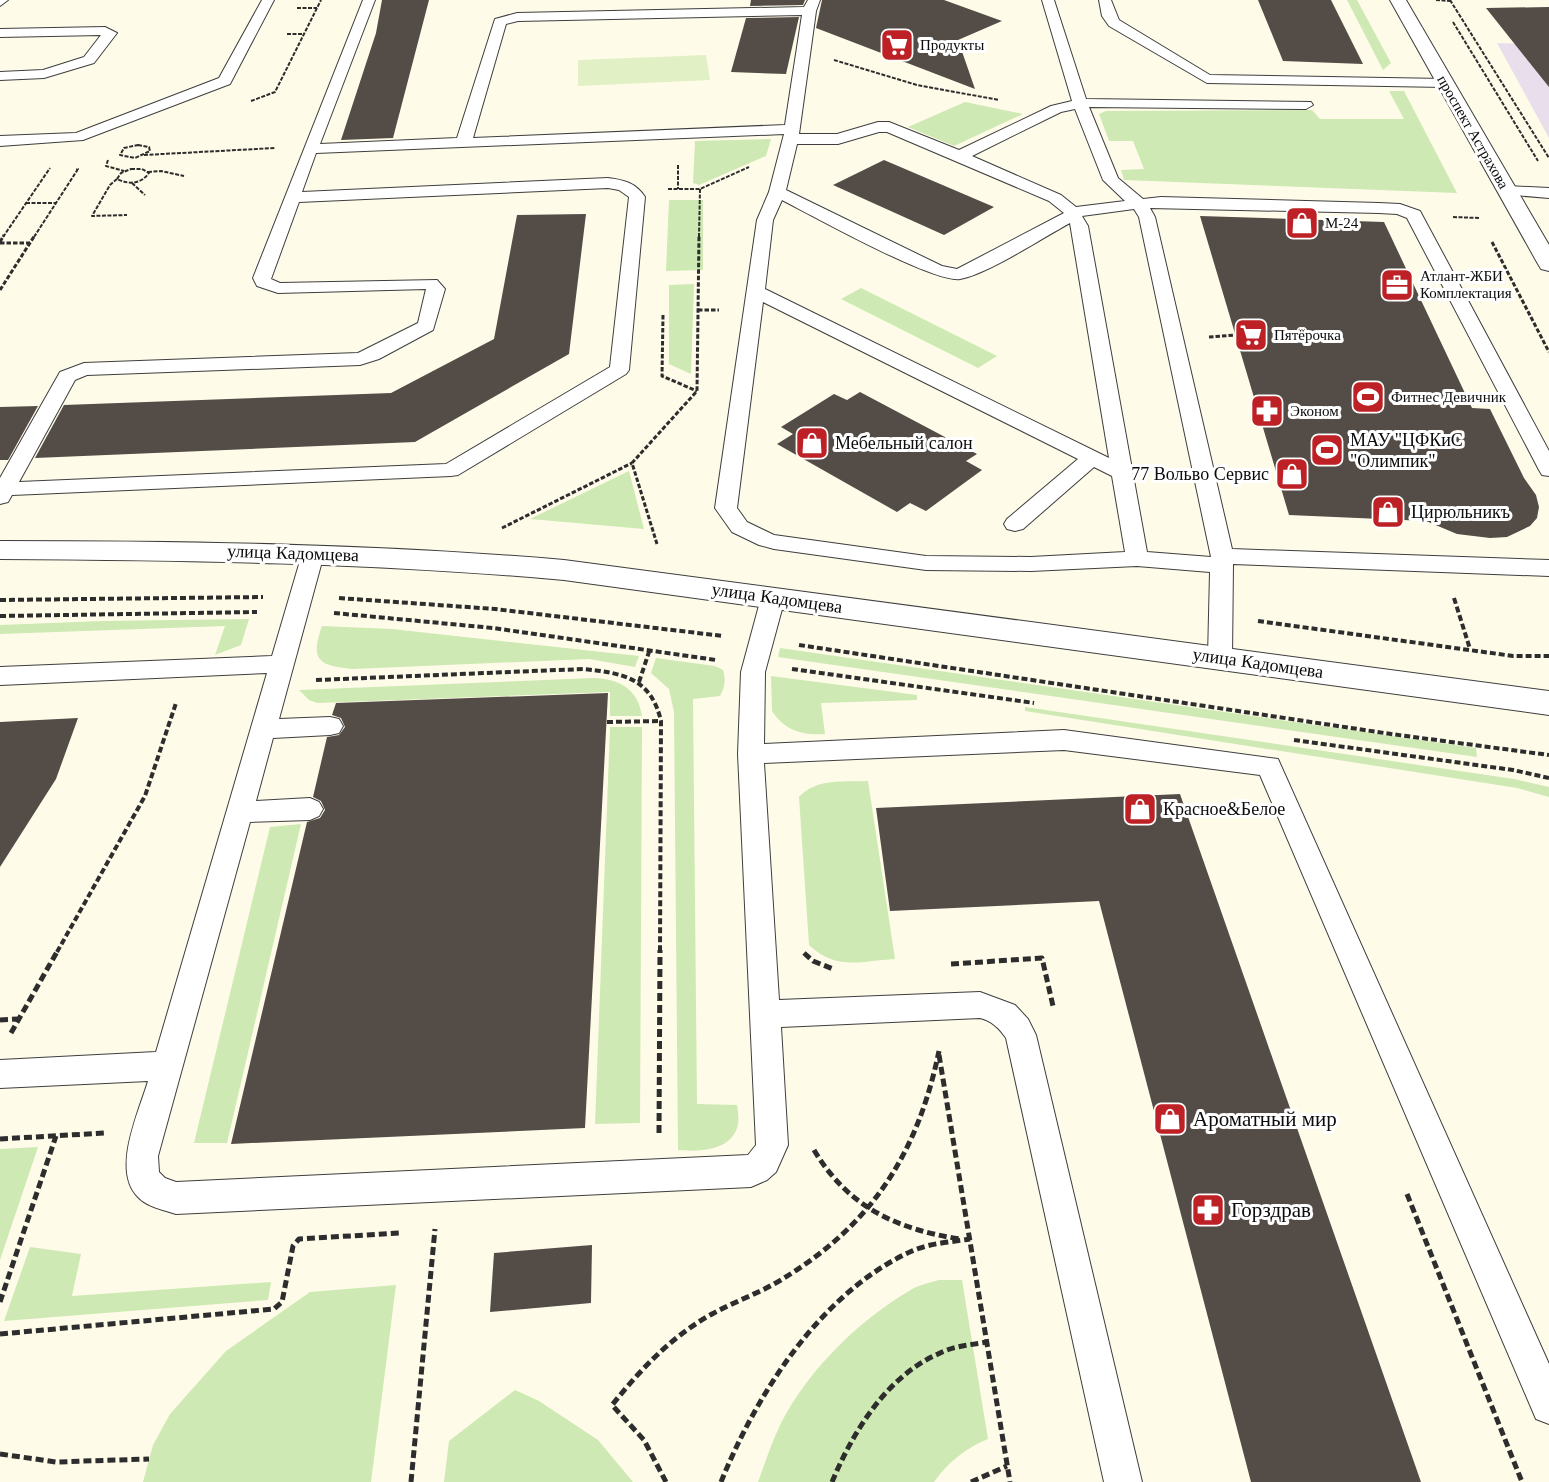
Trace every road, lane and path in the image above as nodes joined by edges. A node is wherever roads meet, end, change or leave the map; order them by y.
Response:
1 (268, 0) edge
2 (369, 0) edge
3 (1048, 0) edge
4 (1105, 0) edge
5 (1398, 0) edge
6 (1440, 0) edge
7 (1450, 0) edge
8 (812, 6) edge
9 (291, 8) dead end
10 (317, 8) dead end
11 (1446, 10) dead end
12 (1452, 20) dead end
13 (0, 33) edge
14 (805, 51) junction
15 (0, 76) edge
16 (1445, 83) junction
17 (1080, 103) junction
18 (1306, 105) dead end
19 (1056, 109) junction
20 (790, 139) junction
21 (0, 141) edge
22 (463, 144) junction
23 (311, 148) junction
24 (144, 155) dead end
25 (959, 156) junction
26 (109, 158) dead end
27 (1549, 158) edge
28 (58, 170) dead end
29 (68, 170) dead end
30 (1543, 170) dead end
31 (124, 171) junction
32 (148, 172) junction
33 (184, 176) dead end
34 (117, 179) junction
35 (132, 183) junction
36 (1508, 191) junction
37 (777, 192) junction
38 (1549, 193) edge
39 (145, 195) dead end
40 (292, 197) junction
41 (26, 203) junction
42 (57, 203) junction
43 (1139, 204) junction
44 (1073, 214) junction
45 (127, 215) dead end
46 (0, 243) edge
47 (31, 243) junction
48 (1549, 264) edge
49 (0, 290) edge
50 (756, 292) junction
51 (664, 306) dead end
52 (697, 391) junction
53 (1091, 458) junction
54 (632, 463) junction
55 (1549, 470) edge
56 (1123, 473) junction
57 (3, 493) edge
58 (1015, 524) dead end
59 (502, 528) dead end
60 (657, 544) dead end
61 (0, 550) edge
62 (313, 554) junction
63 (1137, 559) junction
64 (1222, 560) junction
65 (1444, 565) junction
66 (1549, 568) edge
67 (773, 598) junction
68 (1219, 615) junction
69 (643, 626) dead end
70 (760, 640) junction
71 (650, 649) dead end
72 (1470, 649) junction
73 (1549, 656) edge
74 (1220, 657) junction
75 (278, 673) junction
76 (0, 676) edge
77 (639, 682) junction
78 (178, 700) dead end
79 (1544, 702) edge
80 (662, 721) junction
81 (607, 722) dead end
82 (330, 726) dead end
83 (262, 729) junction
84 (751, 754) junction
85 (1549, 754) edge
86 (310, 809) dead end
87 (239, 812) junction
88 (801, 950) dead end
89 (950, 964) dead end
90 (837, 969) dead end
91 (931, 1007) junction
92 (766, 1014) junction
93 (1056, 1016) dead end
94 (19, 1019) junction
95 (0, 1020) edge
96 (9, 1036) dead end
97 (939, 1051) junction
98 (168, 1065) junction
99 (0, 1074) edge
100 (149, 1130) junction
101 (56, 1136) junction
102 (0, 1139) edge
103 (812, 1140) dead end
104 (659, 1176) junction
105 (1404, 1184) dead end
106 (439, 1186) junction
107 (869, 1209) junction
108 (435, 1231) junction
109 (411, 1232) dead end
110 (423, 1232) dead end
111 (970, 1239) junction
112 (0, 1302) edge
113 (0, 1334) edge
114 (987, 1342) junction
115 (1549, 1406) edge
116 (0, 1454) edge
117 (149, 1459) dead end
118 (1007, 1466) junction
119 (411, 1482) edge
120 (666, 1482) edge
121 (721, 1482) edge
122 (832, 1482) edge
123 (971, 1482) edge
124 (1010, 1482) edge
125 (1123, 1482) edge
126 (1522, 1482) edge

1 - 21 lane
2 - 23 lane
3 - 17 lane
4 - 16 lane
5 - 16 street, проспект Астрахова
6 - 11 path
7 - 27 path
8 - 14 lane
8 - 22 lane
9 - 10 path
12 - 30 path
13 - 15 lane
14 - 19 path
14 - 20 lane
16 - 36 street, проспект Астрахова
17 - 18 lane
17 - 19 lane
17 - 43 lane
19 - 25 lane
20 - 22 lane
20 - 25 lane
20 - 37 lane
20 - 52 path
22 - 23 lane
23 - 24 path
23 - 40 lane
25 - 44 lane
26 - 31 path
28 - 41 path
29 - 42 path
31 - 32 path
31 - 34 path
32 - 33 path
32 - 35 path
34 - 35 path
34 - 45 path
35 - 39 path
36 - 38 lane
36 - 48 street, проспект Астрахова
37 - 44 lane
37 - 50 lane
40 - 57 lane
40 - 57 lane
41 - 42 path
41 - 46 path
42 - 47 path
43 - 44 lane
43 - 55 lane
43 - 64 lane
44 - 56 lane
46 - 47 path
47 - 49 path
50 - 53 lane
50 - 63 lane
51 - 52 path
52 - 54 path
53 - 56 lane
53 - 58 lane
54 - 59 path
54 - 60 path
56 - 63 lane
61 - 62 street, улица Кадомцева
62 - 67 street, улица Кадомцева
62 - 75 lane
63 - 64 lane
64 - 65 lane
64 - 68 lane
65 - 66 lane
65 - 72 path
67 - 70 lane
67 - 74 street, улица Кадомцева
68 - 72 path
68 - 74 lane
69 - 70 path
70 - 84 lane
70 - 85 path
71 - 77 path
72 - 73 path
74 - 79 street, улица Кадомцева
75 - 76 lane
75 - 77 path
75 - 83 lane
77 - 80 path
78 - 94 path
80 - 81 path
80 - 104 path
82 - 83 lane
83 - 87 lane
84 - 92 lane
84 - 115 lane
86 - 87 lane
87 - 98 lane
88 - 90 path
89 - 93 path
91 - 92 lane
91 - 97 path
91 - 125 lane
92 - 104 lane
94 - 95 path
94 - 96 path
97 - 107 path
97 - 111 path
98 - 99 lane
98 - 100 lane
100 - 101 path
100 - 106 lane
101 - 102 path
101 - 112 path
103 - 107 path
104 - 106 lane
105 - 126 path
106 - 108 path
107 - 111 path
107 - 120 path
108 - 110 path
108 - 119 path
109 - 113 path
111 - 114 path
111 - 121 path
114 - 118 path
114 - 122 path
116 - 117 path
118 - 123 path
118 - 124 path

